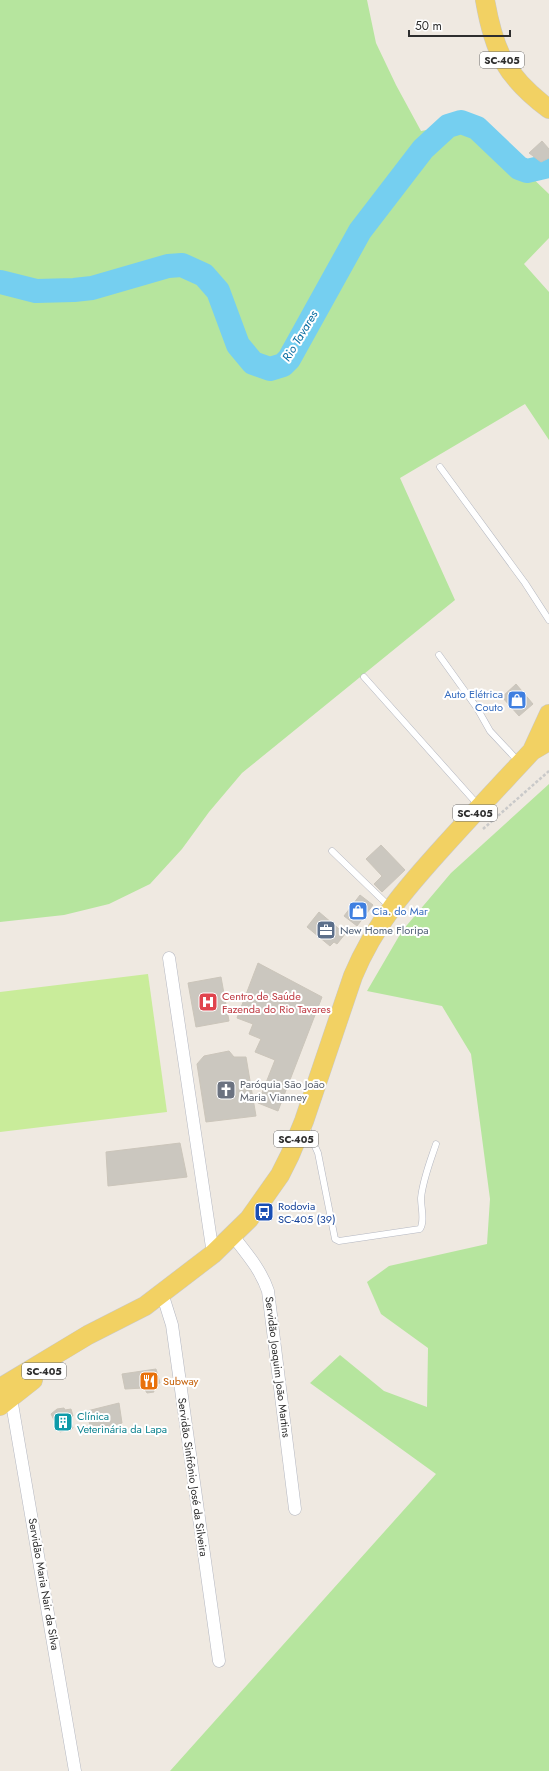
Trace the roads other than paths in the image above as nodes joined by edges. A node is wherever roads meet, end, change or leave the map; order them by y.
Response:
1 (485, 0) edge
2 (547, 105) edge
3 (440, 467) dead end
4 (549, 620) edge
5 (439, 655) dead end
6 (364, 677) dead end
7 (549, 714) edge
8 (549, 734) edge
9 (549, 741) edge
10 (526, 757) junction
11 (480, 807) junction
12 (332, 851) dead end
13 (391, 908) junction
14 (169, 958) dead end
15 (304, 1121) junction
16 (436, 1144) dead end
17 (233, 1236) junction
18 (213, 1254) junction
19 (162, 1293) junction
20 (4, 1398) edge
21 (295, 1509) dead end
22 (219, 1661) dead end
23 (76, 1771) edge

1 - 2 main road, SC-405
3 - 4 lane
5 - 10 lane
6 - 11 lane
7 - 10 main road, SC-405
8 - 10 main road, SC-405
9 - 10 main road
10 - 11 main road, SC-405
11 - 13 main road, SC-405
12 - 13 lane
13 - 15 main road, SC-405
14 - 18 street
15 - 16 lane
15 - 17 main road, SC-405
17 - 18 main road, SC-405
17 - 21 street, Servidão Joaquim João Martins
18 - 19 main road, SC-405
19 - 20 main road, SC-405
19 - 22 street, Servidão Sinfrônio José da Silveira
20 - 23 street, Servidão Maria Nair da Silva

